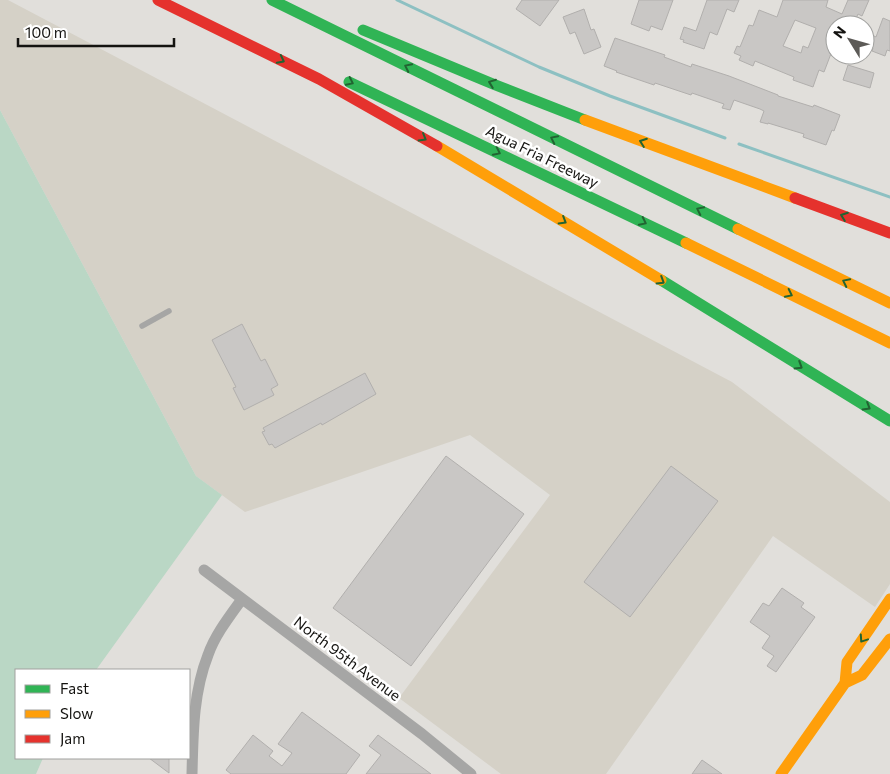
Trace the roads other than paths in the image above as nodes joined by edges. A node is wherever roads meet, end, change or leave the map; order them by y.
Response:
1 (158, 0) edge
2 (180, 0) edge
3 (272, 0) edge
4 (357, 27) dead end
5 (890, 233) edge
6 (890, 303) edge
7 (169, 311) dead end
8 (142, 326) dead end
9 (890, 343) edge
10 (890, 421) edge
11 (204, 570) dead end
12 (242, 599) junction
13 (890, 599) edge
14 (890, 639) edge
15 (845, 683) junction
16 (192, 774) edge
17 (471, 774) edge
18 (781, 774) edge

1 -> 10 main road
2 -> 9 main road, Agua Fria Freeway
6 -> 3 main road, Agua Fria Freeway
5 -> 4 main road
7 - 8 lane
11 - 12 street, North 95th Avenue
12 - 16 street
12 - 17 street, North 95th Avenue
13 -> 15 main road
14 - 15 main road
15 - 18 main road

